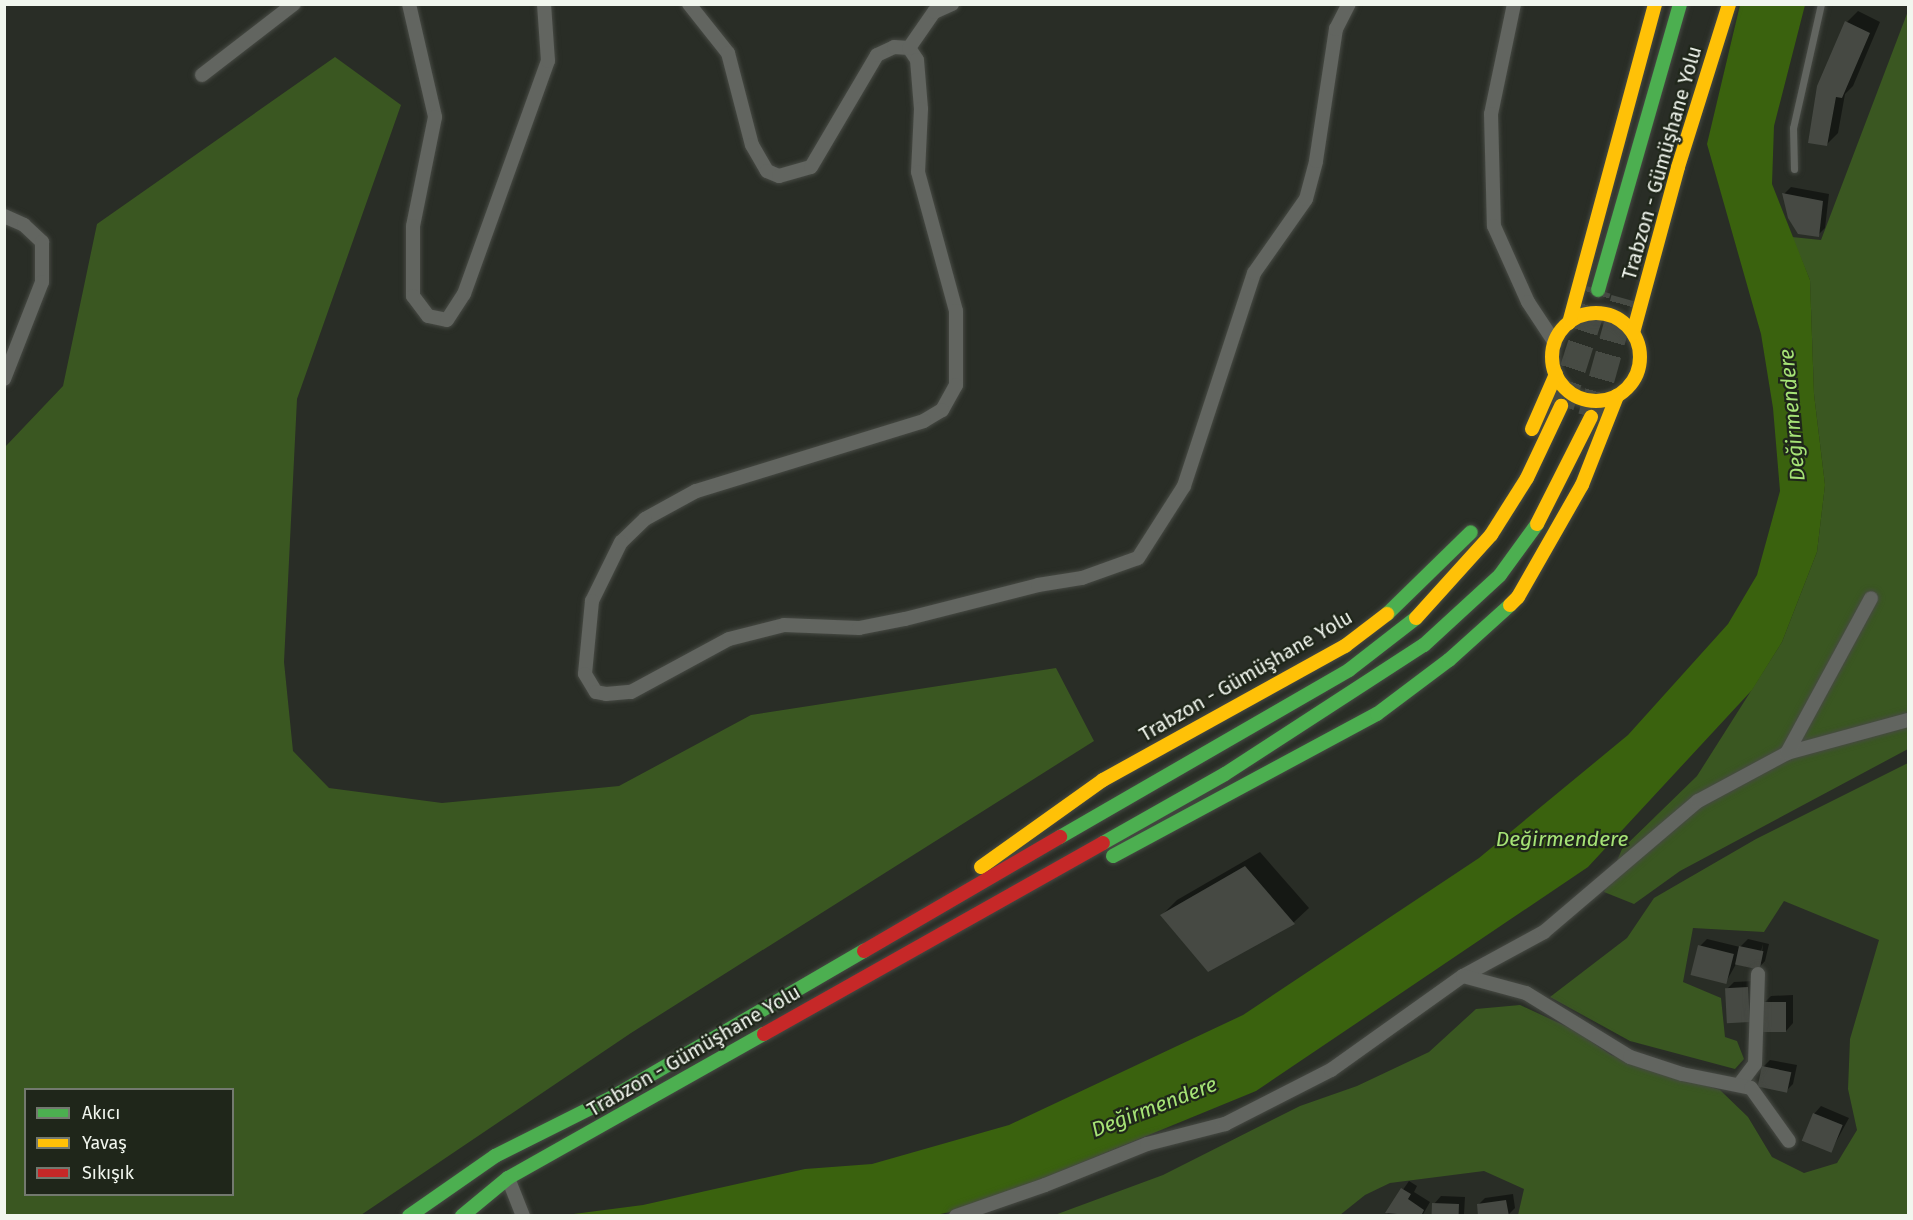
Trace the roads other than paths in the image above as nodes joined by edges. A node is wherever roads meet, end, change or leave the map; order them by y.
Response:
1 (294, 4) edge
2 (409, 4) edge
3 (544, 4) edge
4 (689, 4) edge
5 (952, 4) edge
6 (1349, 4) edge
7 (1514, 4) edge
8 (1655, 4) edge
9 (1680, 4) edge
10 (1729, 4) edge
11 (1821, 4) edge
12 (909, 48) junction
13 (202, 75) dead end
14 (1674, 129) dead end
15 (1794, 169) dead end
16 (1657, 186) dead end
17 (4, 216) edge
18 (1598, 290) tunnel mouth
19 (1569, 322) junction
20 (1633, 333) junction
21 (1555, 343) junction
22 (1556, 374) junction
23 (4, 379) edge
24 (1617, 396) junction
25 (1561, 406) tunnel mouth
26 (1592, 417) tunnel mouth
27 (1521, 455) dead end
28 (1481, 519) dead end
29 (1871, 598) dead end
30 (1908, 720) edge
31 (1787, 753) junction
32 (1104, 861) dead end
33 (1083, 871) dead end
34 (951, 928) junction
35 (881, 941) junction
36 (1758, 974) dead end
37 (1463, 976) junction
38 (1739, 1085) junction
39 (1789, 1141) dead end
40 (508, 1178) junction
41 (409, 1215) edge
42 (462, 1215) edge
43 (523, 1215) edge
44 (956, 1215) edge

1 - 13 street
2 - 3 street
4 - 12 street
5 - 12 street
6 - 12 street
7 - 21 street
8 - 19 highway
9 - 18 highway, Trabzon - Gümüşhane Yolu
10 - 20 highway, Trabzon - Gümüşhane Yolu
11 - 15 lane
14 - 16 highway, Trabzon - Gümüşhane Yolu
17 - 23 street
19 - 20 highway
19 - 21 highway
20 - 24 highway, Trabzon - Gümüşhane Yolu
21 - 22 highway
22 - 24 highway
22 - 27 highway
24 - 32 highway, Trabzon - Gümüşhane Yolu
25 - 35 highway, Trabzon - Gümüşhane Yolu
26 - 34 highway, Trabzon - Gümüşhane Yolu
28 - 35 highway, Trabzon - Gümüşhane Yolu
29 - 31 street
30 - 31 street
31 - 37 street
33 - 34 highway, Trabzon - Gümüşhane Yolu
34 - 40 highway, Trabzon - Gümüşhane Yolu
35 - 41 highway, Trabzon - Gümüşhane Yolu
36 - 38 street
37 - 38 street
37 - 44 street
38 - 39 street
40 - 42 highway, Trabzon - Gümüşhane Yolu
40 - 43 street

